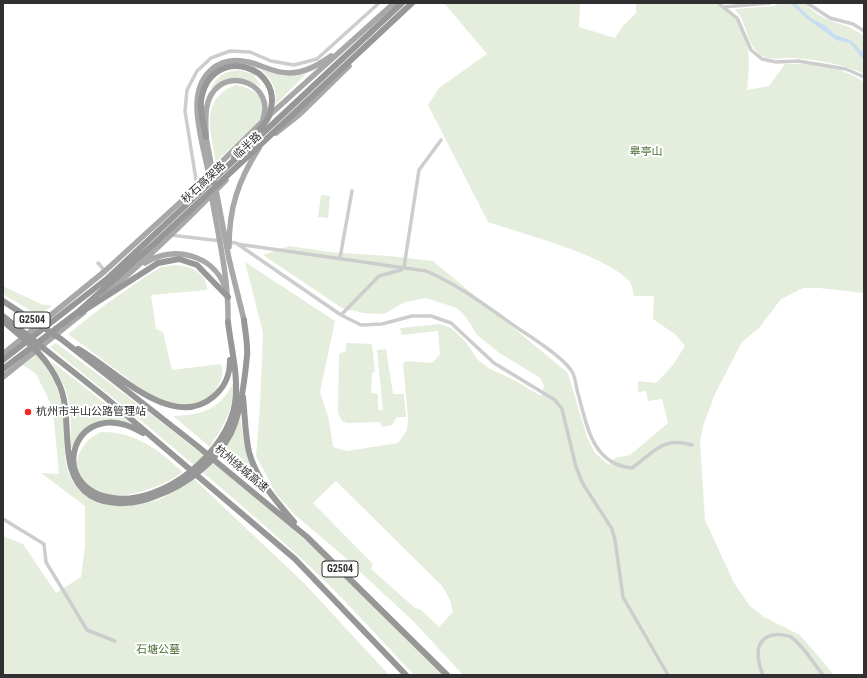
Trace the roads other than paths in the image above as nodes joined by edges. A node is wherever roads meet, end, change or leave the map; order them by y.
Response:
1 (376, 3) edge
2 (394, 3) edge
3 (398, 3) edge
4 (402, 3) edge
5 (411, 3) edge
6 (718, 3) edge
7 (770, 3) edge
8 (807, 3) edge
9 (724, 7) junction
10 (390, 14) junction
11 (864, 31) edge
12 (351, 43) junction
13 (864, 77) edge
14 (263, 120) junction
15 (206, 137) junction
16 (440, 140) dead end
17 (259, 148) junction
18 (209, 159) junction
19 (228, 166) junction
20 (197, 186) junction
21 (352, 191) dead end
22 (156, 225) junction
23 (171, 236) junction
24 (236, 243) junction
25 (340, 258) junction
26 (229, 260) junction
27 (98, 263) dead end
28 (404, 267) junction
29 (105, 271) junction
30 (130, 274) junction
31 (228, 297) junction
32 (3, 301) edge
33 (341, 315) junction
34 (3, 316) edge
35 (244, 320) joint
36 (3, 322) edge
37 (228, 322) joint
38 (60, 325) junction
39 (61, 339) junction
40 (231, 348) junction
41 (3, 354) edge
42 (3, 360) edge
43 (3, 369) edge
44 (3, 377) edge
45 (242, 388) junction
46 (161, 445) junction
47 (692, 445) dead end
48 (3, 519) edge
49 (307, 537) junction
50 (115, 641) dead end
51 (406, 675) edge
52 (447, 675) edge
53 (668, 675) edge
54 (763, 675) edge
55 (823, 675) edge

1 - 20 street
2 - 12 main road, 临半路
3 - 10 highway
4 - 10 highway, 秋石高架路
5 - 17 main road, 临半路
5 - 38 highway, 秋石高架路
6 - 9 street
7 - 9 street
8 - 11 street
9 - 13 street
10 - 19 highway, 秋石高架路
12 - 14 main road, 临半路
12 - 18 main road
14 - 15 main road
14 - 20 main road, 临半路
15 - 18 main road
15 - 19 highway
16 - 28 street
17 - 23 main road, 临半路
17 - 26 main road
18 - 26 main road
18 - 31 main road
19 - 42 highway, 秋石高架路
20 - 22 main road, 临半路
21 - 25 street
22 - 23 street
22 - 29 main road, 临半路
23 - 24 street
23 - 30 main road, 临半路
24 - 25 street
24 - 33 street
25 - 28 street
26 - 35 main road
27 - 29 street
28 - 33 street
28 - 47 street
29 - 41 main road, 临半路
30 - 31 main road
30 - 44 main road, 临半路
31 - 37 main road
31 - 38 highway
32 - 39 highway, 杭州绕城高速 / G2504
33 - 53 street
34 - 46 highway, G2504
35 - 45 highway
36 - 45 highway
37 - 40 highway
38 - 43 highway, 秋石高架路
39 - 40 highway
39 - 49 highway, 杭州绕城高速 / G2504
40 - 46 highway
45 - 49 highway
46 - 51 highway, G2504
48 - 50 street
49 - 52 highway, 杭州绕城高速 / G2504
54 - 55 street

